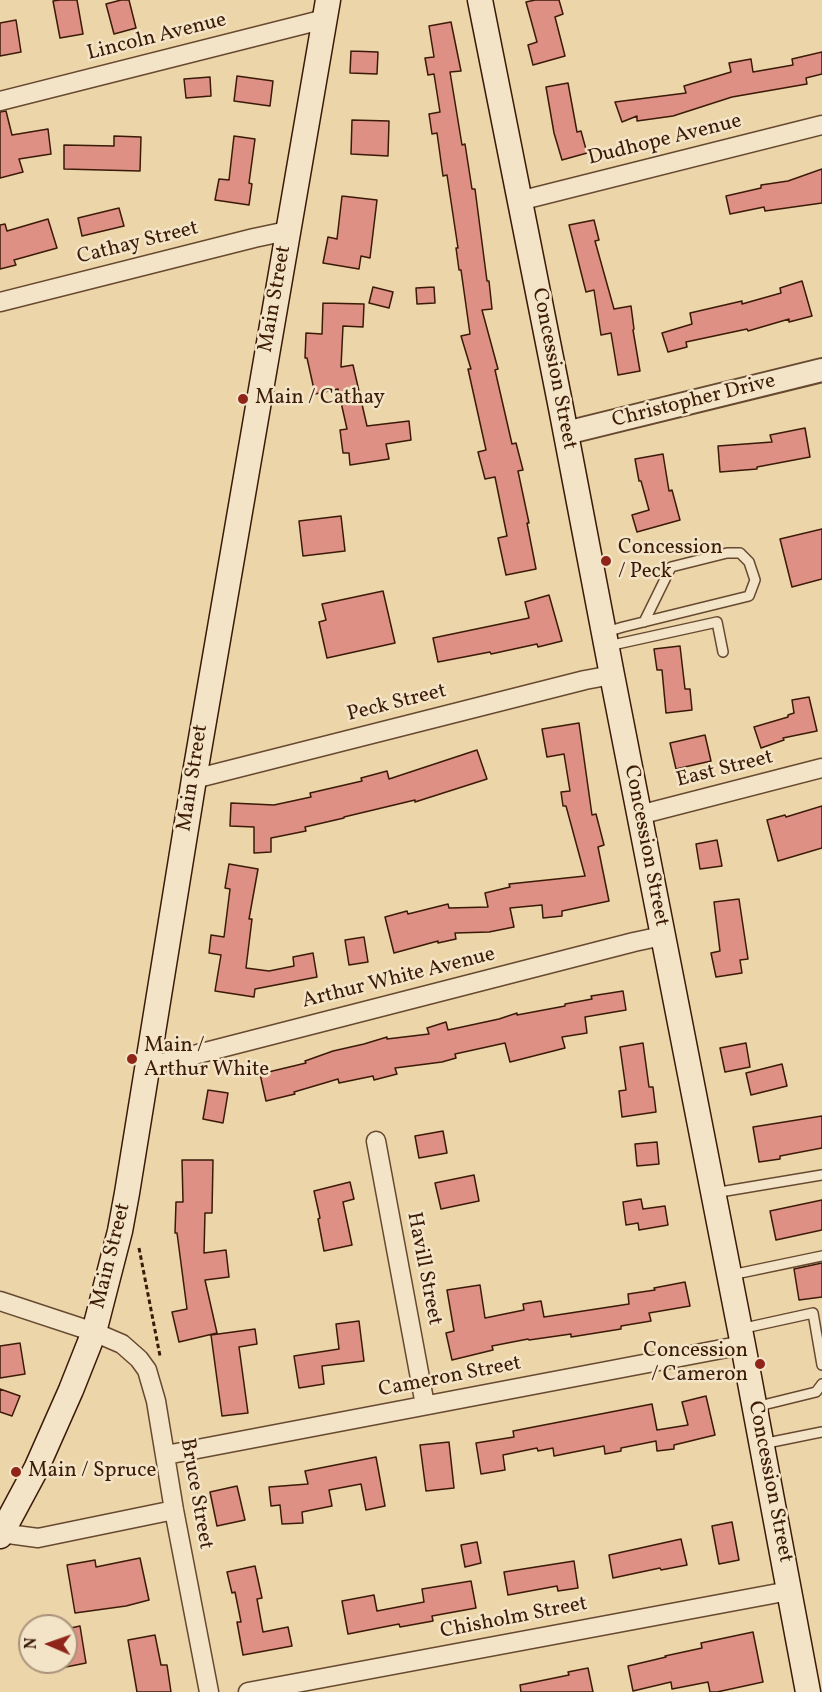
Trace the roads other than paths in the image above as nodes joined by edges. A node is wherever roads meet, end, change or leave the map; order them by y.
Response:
1 (480, 0) edge
2 (326, 10) edge
3 (0, 101) edge
4 (822, 125) edge
5 (519, 201) junction
6 (287, 231) junction
7 (0, 302) edge
8 (822, 370) edge
9 (566, 433) junction
10 (644, 622) junction
11 (605, 639) junction
12 (723, 652) dead end
13 (612, 675) junction
14 (822, 768) edge
15 (194, 779) junction
16 (639, 815) junction
17 (662, 936) junction
18 (147, 1067) junction
19 (376, 1141) dead end
20 (822, 1175) edge
21 (712, 1193) junction
22 (822, 1256) edge
23 (729, 1276) junction
24 (0, 1301) edge
25 (817, 1312) edge
26 (94, 1332) junction
27 (741, 1337) junction
28 (822, 1365) edge
29 (822, 1383) edge
30 (425, 1405) junction
31 (755, 1407) junction
32 (822, 1432) edge
33 (762, 1444) junction
34 (166, 1455) junction
35 (174, 1510) junction
36 (1, 1534) edge
37 (789, 1591) junction
38 (209, 1692) edge
39 (248, 1692) edge
40 (808, 1692) edge

1 - 5 main road, Concession Street
2 - 3 street, Lincoln Avenue
2 - 6 main road, Main Street
4 - 5 street, Dudhope Avenue
5 - 9 main road, Concession Street
6 - 7 street, Cathay Street
6 - 15 main road, Main Street
8 - 9 street, Christopher Drive
9 - 11 main road, Concession Street
10 - 10 lane
10 - 11 lane
11 - 12 lane
11 - 13 main road, Concession Street
13 - 15 street, Peck Street
13 - 16 main road, Concession Street
14 - 16 street, East Street
15 - 18 main road, Main Street
16 - 17 main road, Concession Street
17 - 18 street, Arthur White Avenue
17 - 21 main road, Concession Street
18 - 26 main road, Main Street
19 - 30 street, Havill Street
20 - 21 lane
21 - 23 main road, Concession Street
22 - 23 lane
23 - 27 main road, Concession Street
24 - 26 street, Bruce Street
25 - 27 lane
25 - 28 lane
26 - 34 street, Bruce Street
26 - 36 main road, Main Street
27 - 30 street, Cameron Street
27 - 31 main road, Concession Street
29 - 31 lane
30 - 34 street, Cameron Street
31 - 33 main road, Concession Street
32 - 33 lane
33 - 37 main road, Concession Street
34 - 35 street, Bruce Street
35 - 36 street
35 - 38 street, Bruce Street
37 - 39 street, Chisholm Street
37 - 40 main road, Concession Street

